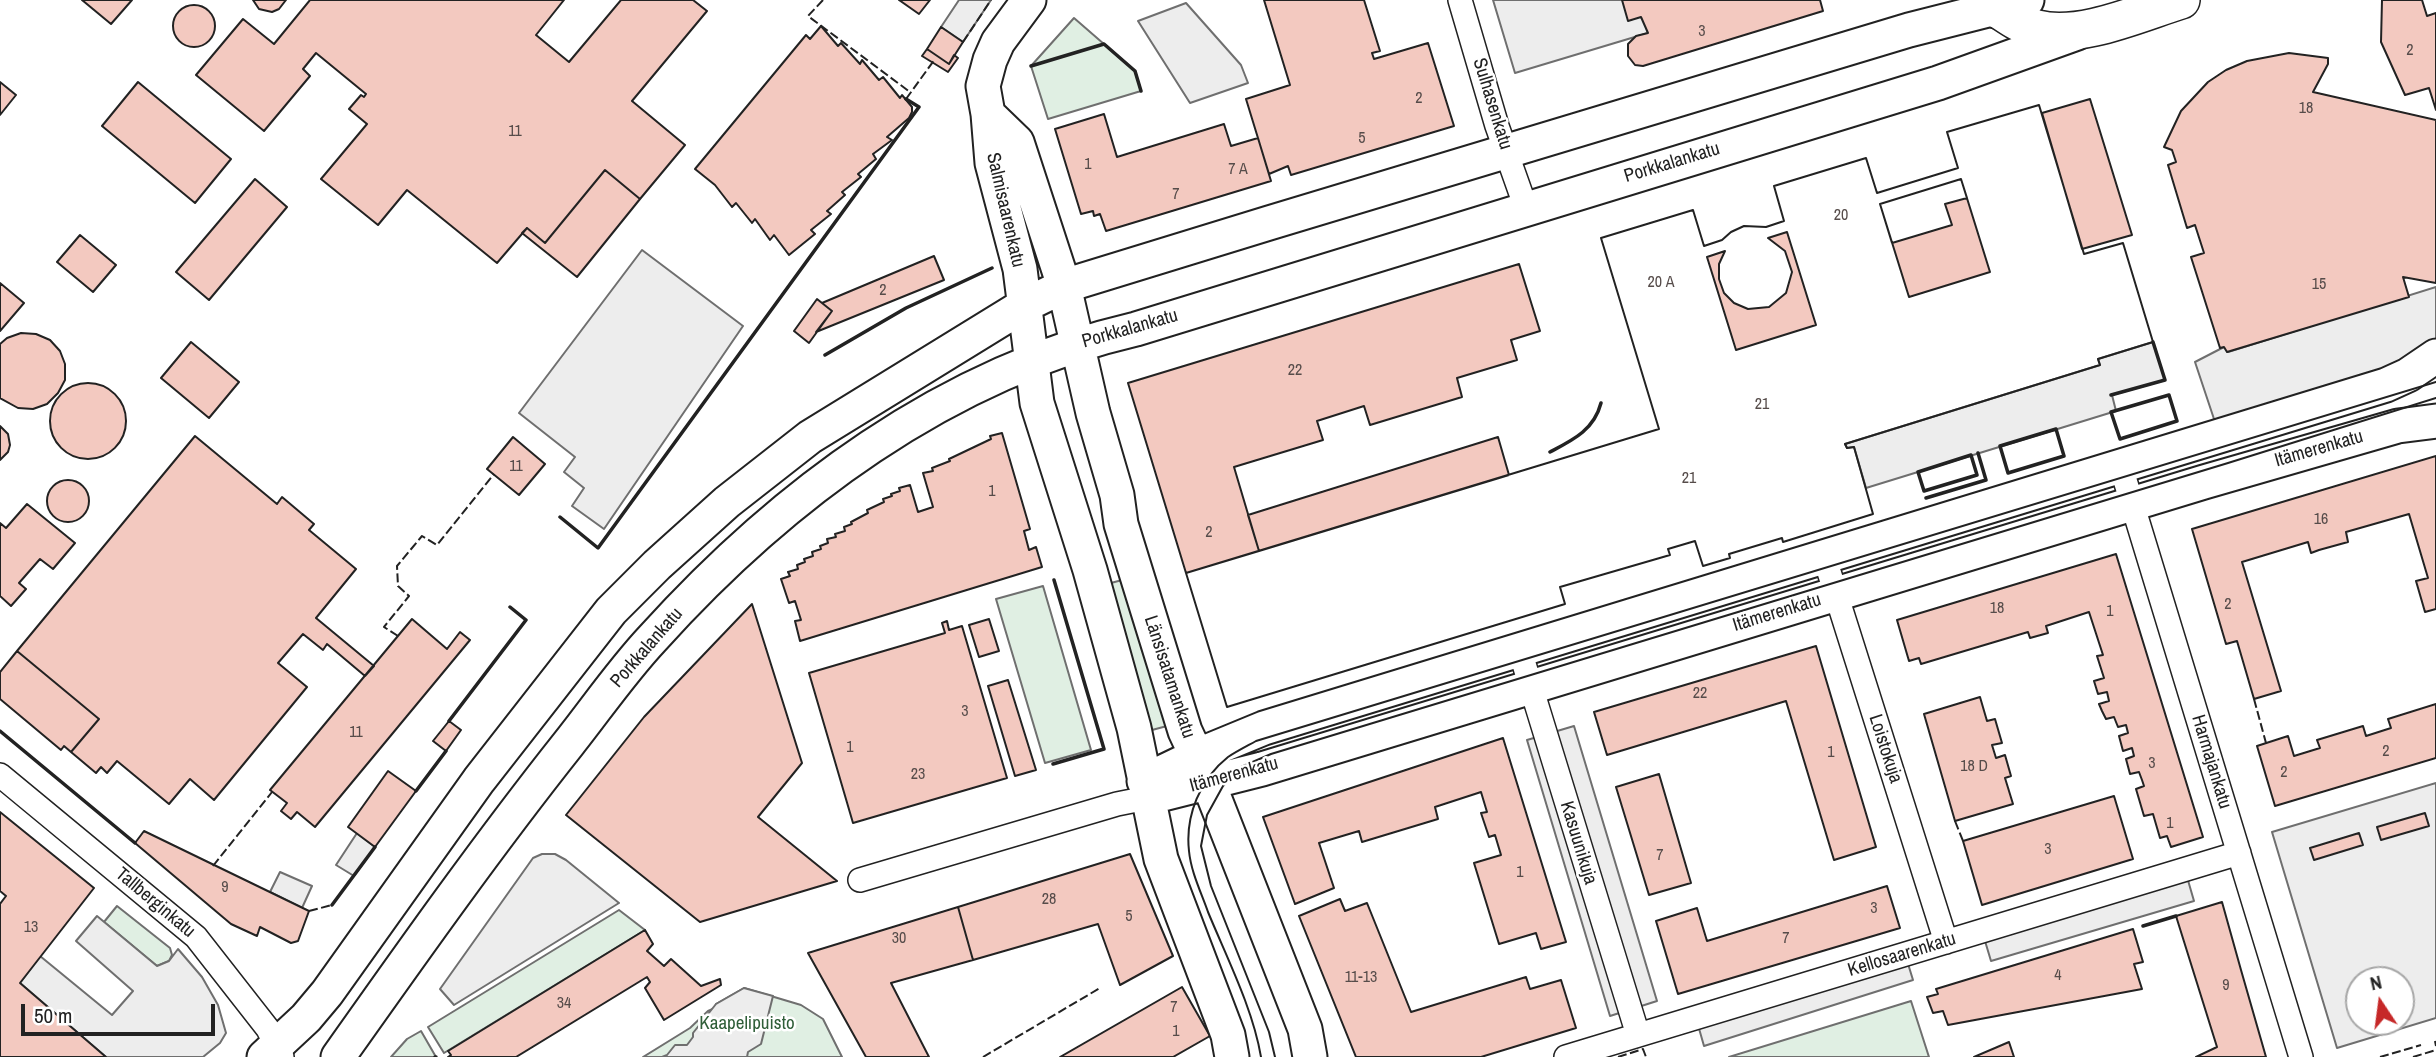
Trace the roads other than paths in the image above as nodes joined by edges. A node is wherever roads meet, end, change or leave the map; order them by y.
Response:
1 (1029, 0) edge
2 (1460, 0) edge
3 (2180, 0) edge
4 (2005, 3) edge
5 (2092, 27) junction
6 (988, 114) junction
7 (1506, 152) junction
8 (1526, 208) junction
9 (1064, 286) junction
10 (1023, 306) junction
11 (1076, 345) junction
12 (2436, 356) edge
13 (1032, 362) junction
14 (2436, 421) edge
15 (2121, 467) junction
16 (2132, 504) junction
17 (1824, 556) junction
18 (1836, 595) junction
19 (1530, 648) junction
20 (1530, 688) junction
21 (1203, 769) junction
22 (0, 775) edge
23 (1136, 794) junction
24 (2239, 853) junction
25 (860, 880) dead end
26 (1945, 942) junction
27 (1638, 1035) junction
28 (274, 1053) edge
29 (338, 1057) edge
30 (1232, 1057) edge
31 (1310, 1057) edge
32 (1566, 1057) edge
33 (2301, 1057) edge

1 - 6 main road, Salmisaarenkatu
2 - 7 street, Sulhasenkatu
3 - 5 main road, Porkkalankatu
4 - 5 main road
4 - 7 main road
5 - 8 main road, Porkkalankatu
6 - 9 main road, Salmisaarenkatu
6 - 10 main road, Salmisaarenkatu
7 - 8 street, Sulhasenkatu
7 - 9 main road
8 - 11 main road, Porkkalankatu
9 - 10 main road
9 - 11 main road, Länsisatamankatu
10 - 13 main road
10 - 28 main road
11 - 13 main road, Porkkalankatu
11 - 21 main road, Länsisatamankatu
12 - 15 main road, Itämerenkatu
13 - 23 main road
13 - 29 main road, Porkkalankatu
14 - 16 main road, Itämerenkatu
15 - 16 street, Harmajankatu
15 - 17 main road, Itämerenkatu
16 - 18 main road, Itämerenkatu
16 - 24 street, Harmajankatu
17 - 18 street, Loistokuja
17 - 19 main road, Itämerenkatu
18 - 20 main road, Itämerenkatu
18 - 26 street, Loistokuja
19 - 20 street, Kasuunikuja
19 - 21 main road, Itämerenkatu
20 - 21 main road, Itämerenkatu
20 - 27 street, Kasuunikuja
21 - 23 main road, Itämerenkatu
21 - 31 main road, Länsisatamankatu
22 - 28 street, Tallberginkatu
23 - 25 street, Itämerenkatu
23 - 30 main road
24 - 26 street, Kellosaarenkatu
24 - 33 street, Harmajankatu
26 - 27 street, Kellosaarenkatu
27 - 32 street, Kellosaarenkatu

